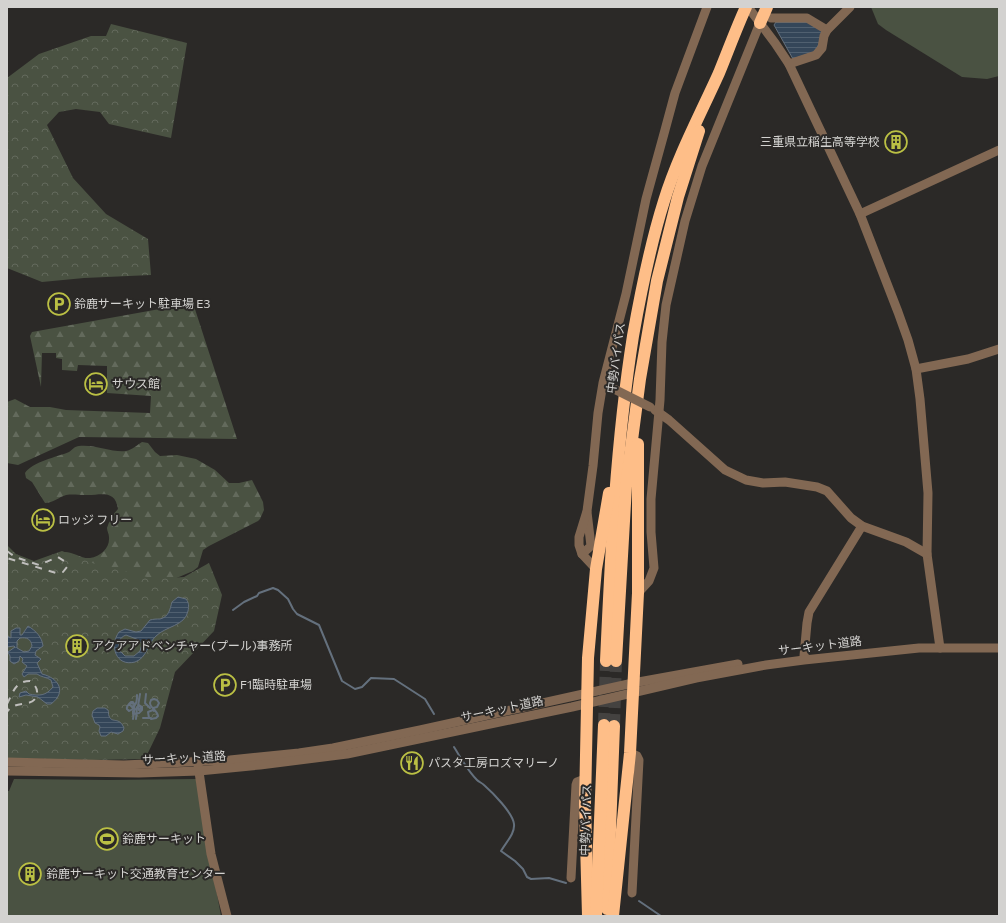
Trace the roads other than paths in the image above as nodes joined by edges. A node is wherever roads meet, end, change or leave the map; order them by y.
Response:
1 (707, 7) edge
2 (747, 7) edge
3 (850, 7) edge
4 (766, 16) edge
5 (827, 30) junction
6 (789, 64) junction
7 (719, 73) junction
8 (999, 150) edge
9 (860, 214) junction
10 (999, 350) edge
11 (916, 369) junction
12 (612, 388) dead end
13 (637, 407) junction
14 (659, 412) junction
15 (620, 437) junction
16 (862, 526) junction
17 (927, 554) junction
18 (596, 569) junction
19 (638, 593) junction
20 (919, 648) junction
21 (940, 648) junction
22 (999, 648) edge
23 (804, 656) junction
24 (633, 687) junction
25 (588, 698) junction
26 (630, 754) junction
27 (7, 762) edge
28 (198, 766) junction
29 (7, 771) edge
30 (585, 779) junction
31 (571, 878) dead end
32 (632, 893) dead end
33 (227, 916) edge
34 (588, 916) edge
35 (596, 916) edge
36 (606, 916) edge
37 (613, 916) edge

1 - 18 street
2 - 4 street
2 - 7 highway, 中勢バイパス
3 - 5 street
4 - 5 street
4 - 6 street
4 - 14 street
5 - 6 street
6 - 9 street
7 - 13 highway, 中勢バイパス
7 - 15 highway, 中勢バイパス
8 - 9 street
9 - 11 street
10 - 11 street
11 - 17 street
12 - 14 street, bridge
13 - 15 highway, 中勢バイパス
13 - 19 highway
14 - 16 street
14 - 19 street
15 - 18 highway
16 - 17 street
16 - 23 street
17 - 21 street
18 - 25 highway
19 - 24 highway
20 - 21 street, サーキット道路
20 - 23 street
20 - 24 street, サーキット道路
21 - 22 street, サーキット道路
23 - 24 street
24 - 25 street, サーキット道路
24 - 26 highway
25 - 28 street, サーキット道路
25 - 30 highway
26 - 32 street
26 - 37 highway
27 - 28 street, サーキット道路
28 - 29 street, サーキット道路
28 - 33 street
30 - 31 street
30 - 34 highway
35 - 36 highway, 中勢バイパス

